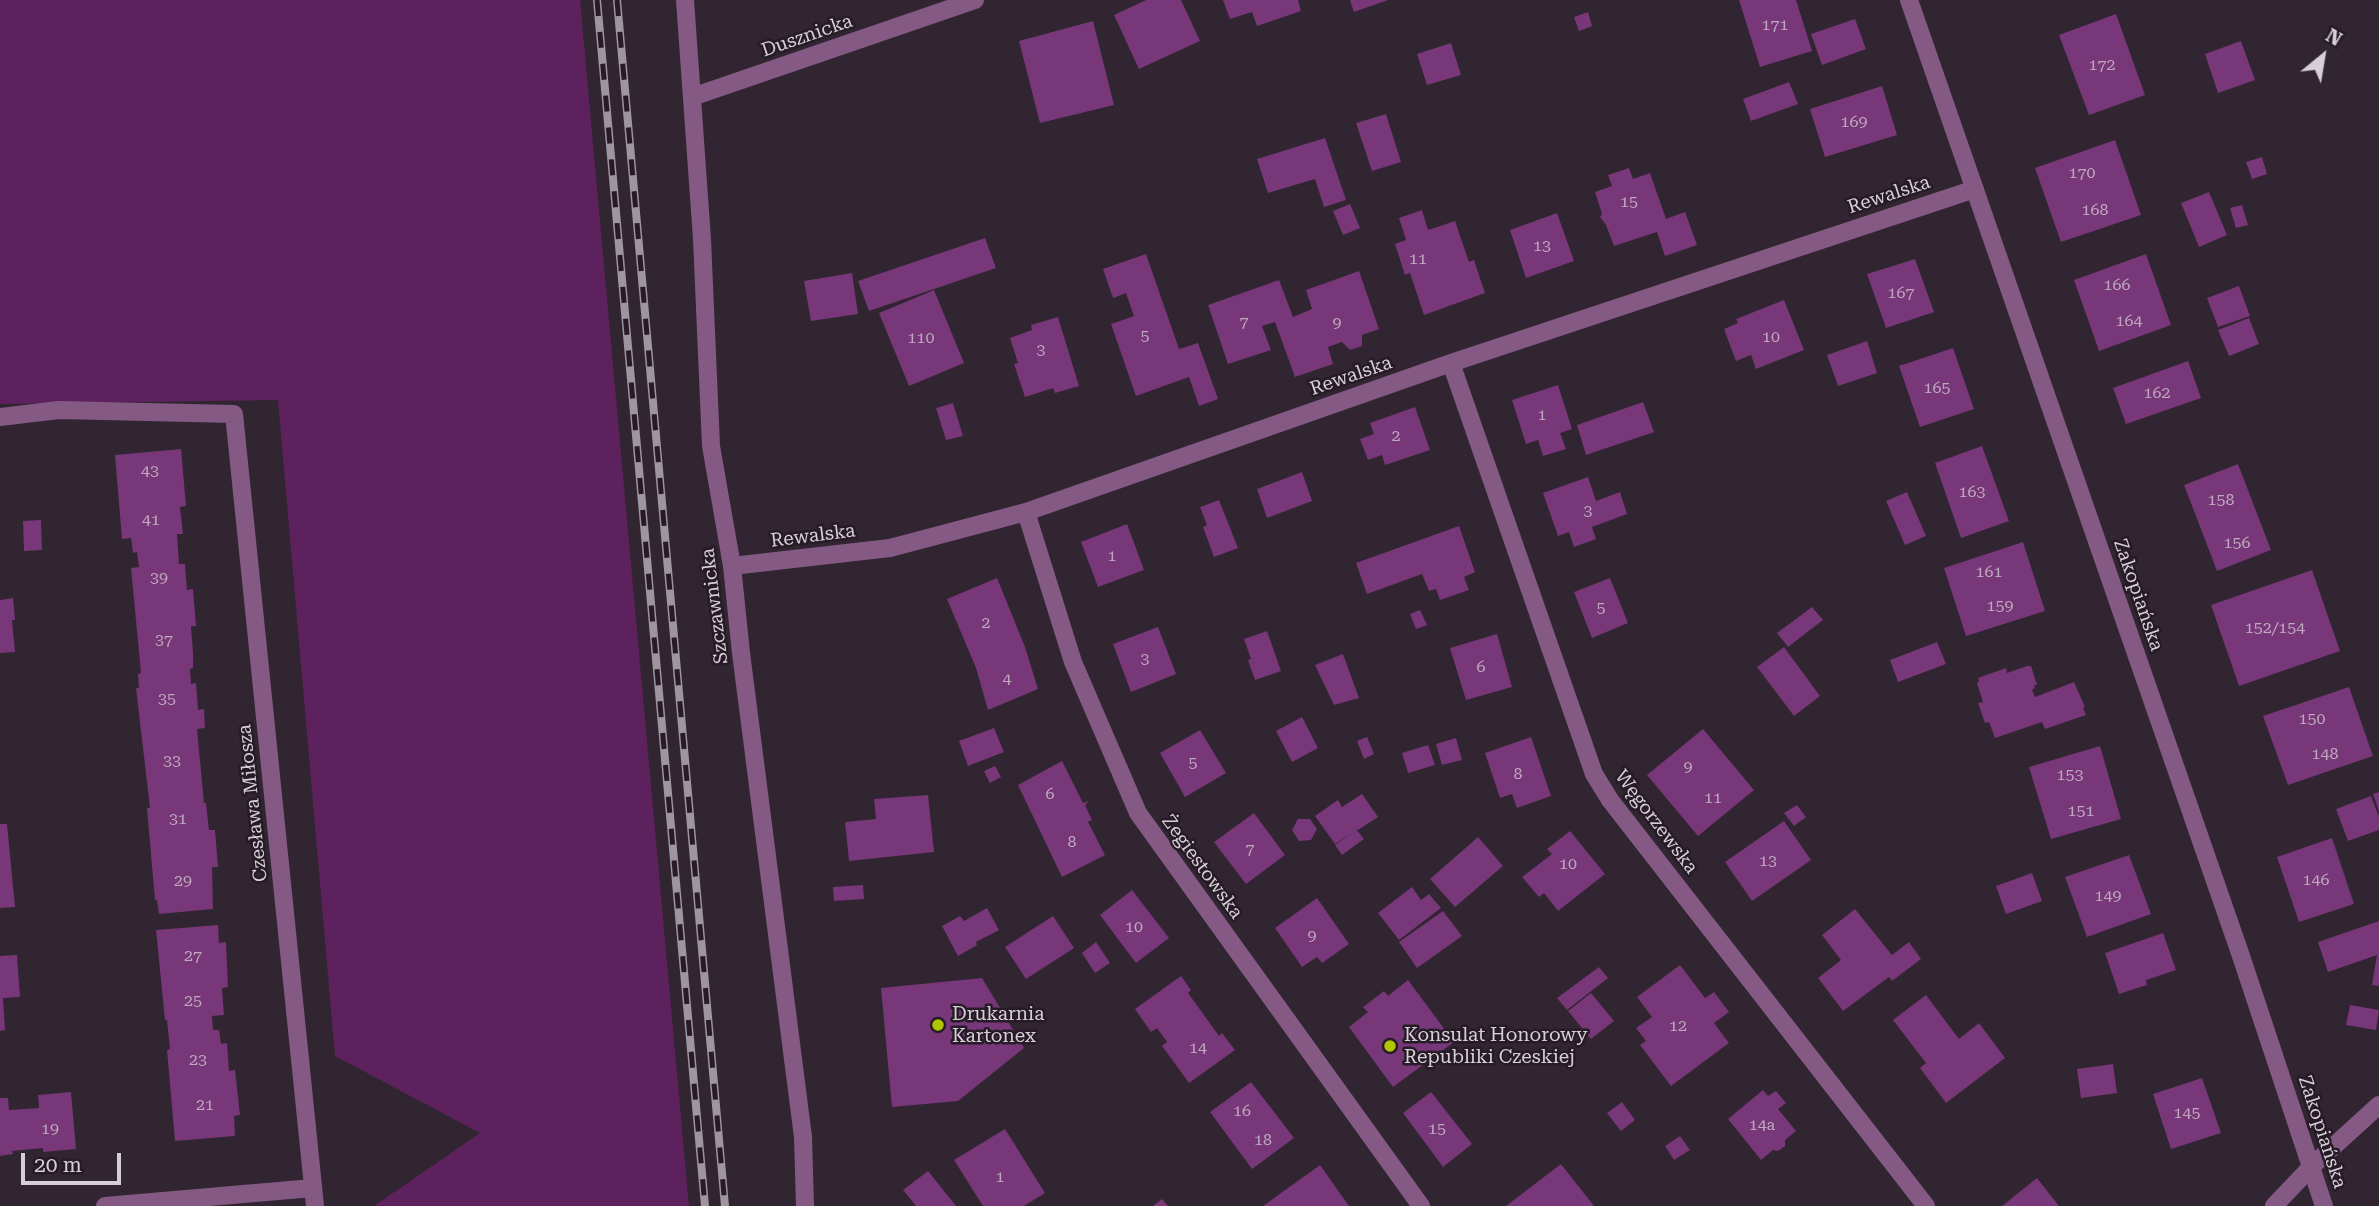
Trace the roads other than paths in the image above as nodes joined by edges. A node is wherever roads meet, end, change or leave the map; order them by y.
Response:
1 (685, 0) edge
2 (975, 0) edge
3 (1909, 0) edge
4 (692, 97) junction
5 (1975, 189) junction
6 (1451, 363) junction
7 (0, 417) edge
8 (1026, 512) junction
9 (732, 566) junction
10 (2379, 1105) edge
11 (2312, 1166) junction
12 (314, 1197) edge
13 (105, 1206) edge
14 (805, 1206) edge
15 (1421, 1206) edge
16 (1926, 1206) edge
17 (2274, 1206) edge
18 (2324, 1206) edge

1 - 4 street, Szczawnicka
2 - 4 street, Dusznicka
3 - 5 street, Zakopiańska
4 - 9 street, Szczawnicka
5 - 6 street, Rewalska
5 - 11 street, Zakopiańska
6 - 8 street, Rewalska
6 - 16 street, Węgorzewska
7 - 12 street, Czesława Miłosza
8 - 9 street, Rewalska
8 - 15 street, Żegiestowska
9 - 14 street, Szczawnicka
10 - 11 street
11 - 17 street
11 - 18 street, Zakopiańska
12 - 13 street, Czesława Miłosza

